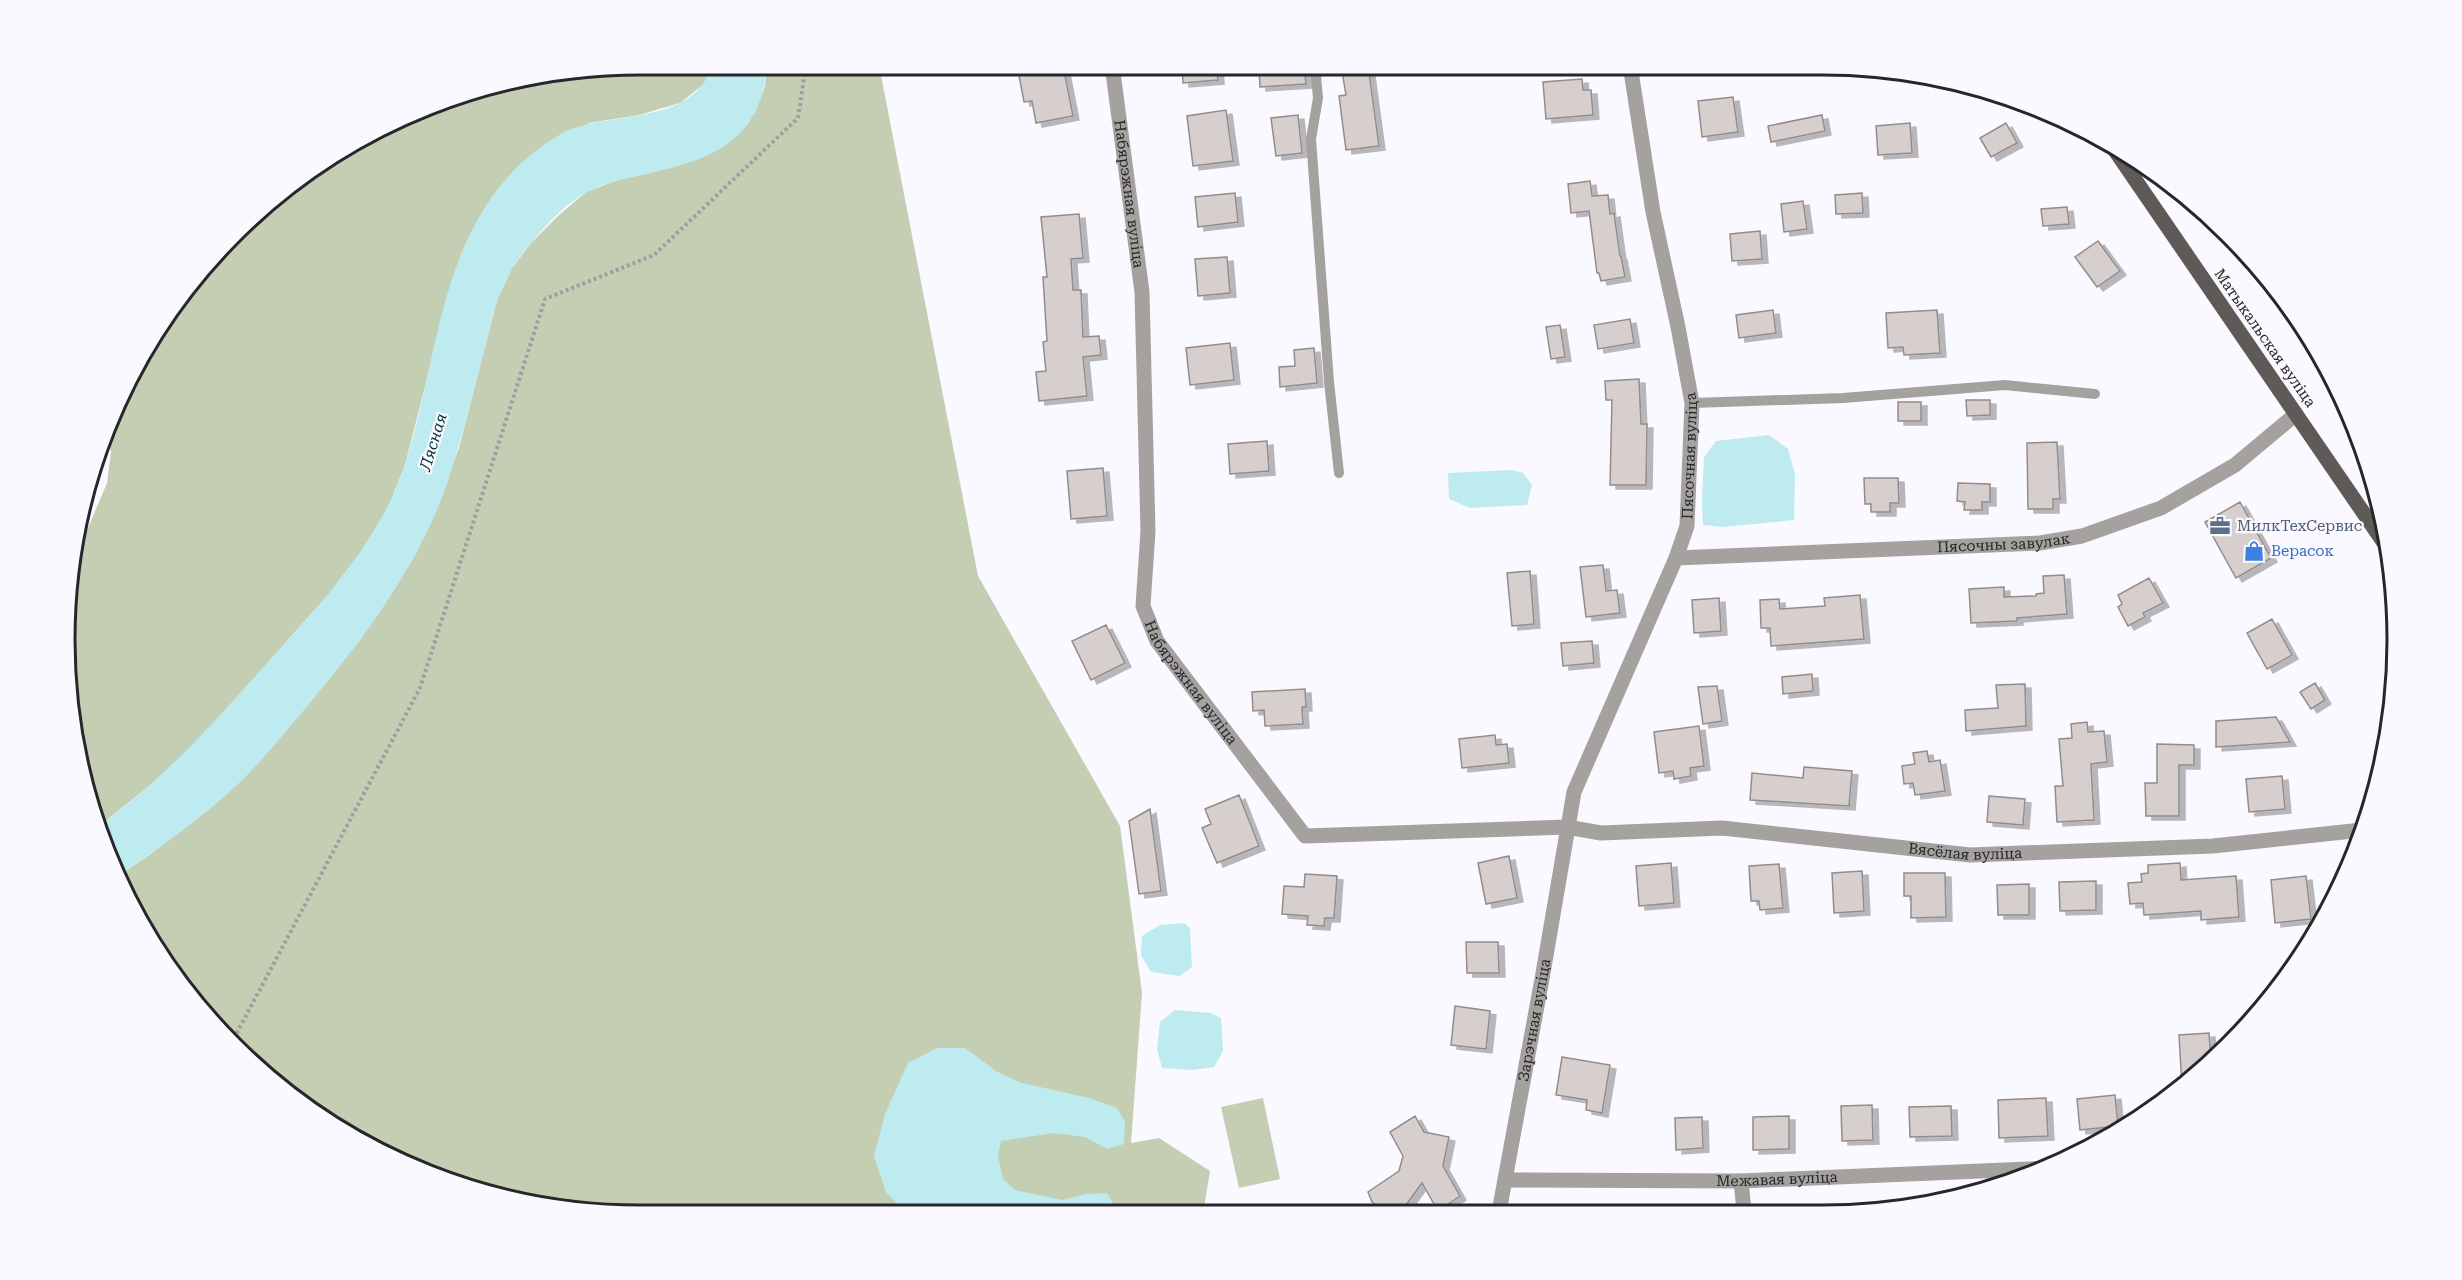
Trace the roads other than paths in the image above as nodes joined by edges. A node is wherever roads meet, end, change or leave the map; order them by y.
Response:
1 (1114, 75) edge
2 (1316, 75) edge
3 (1631, 75) edge
4 (2123, 162) edge
5 (2095, 394) dead end
6 (1692, 403) junction
7 (2296, 414) junction
8 (1339, 473) dead end
9 (2376, 531) edge
10 (1676, 558) junction
11 (1567, 827) junction
12 (2354, 831) edge
13 (2019, 1169) edge
14 (1505, 1180) junction
15 (1741, 1181) junction
16 (1500, 1205) edge
17 (1743, 1205) edge

1 - 11 street, Набярэжная вуліца
2 - 8 lane
3 - 6 street, Пясочная вуліца
4 - 7 main road, Матыкальская вуліца
5 - 6 lane
6 - 10 street, Пясочная вуліца
7 - 9 main road, Матыкальская вуліца
7 - 10 street, Пясочны завулак
10 - 11 street, Пясочная вуліца
11 - 12 street, Вясёлая вуліца
11 - 14 street, Зарэчная вуліца
13 - 15 street, Межавая вуліца
14 - 15 street, Межавая вуліца
14 - 16 street, Зарэчная вуліца
15 - 17 street

